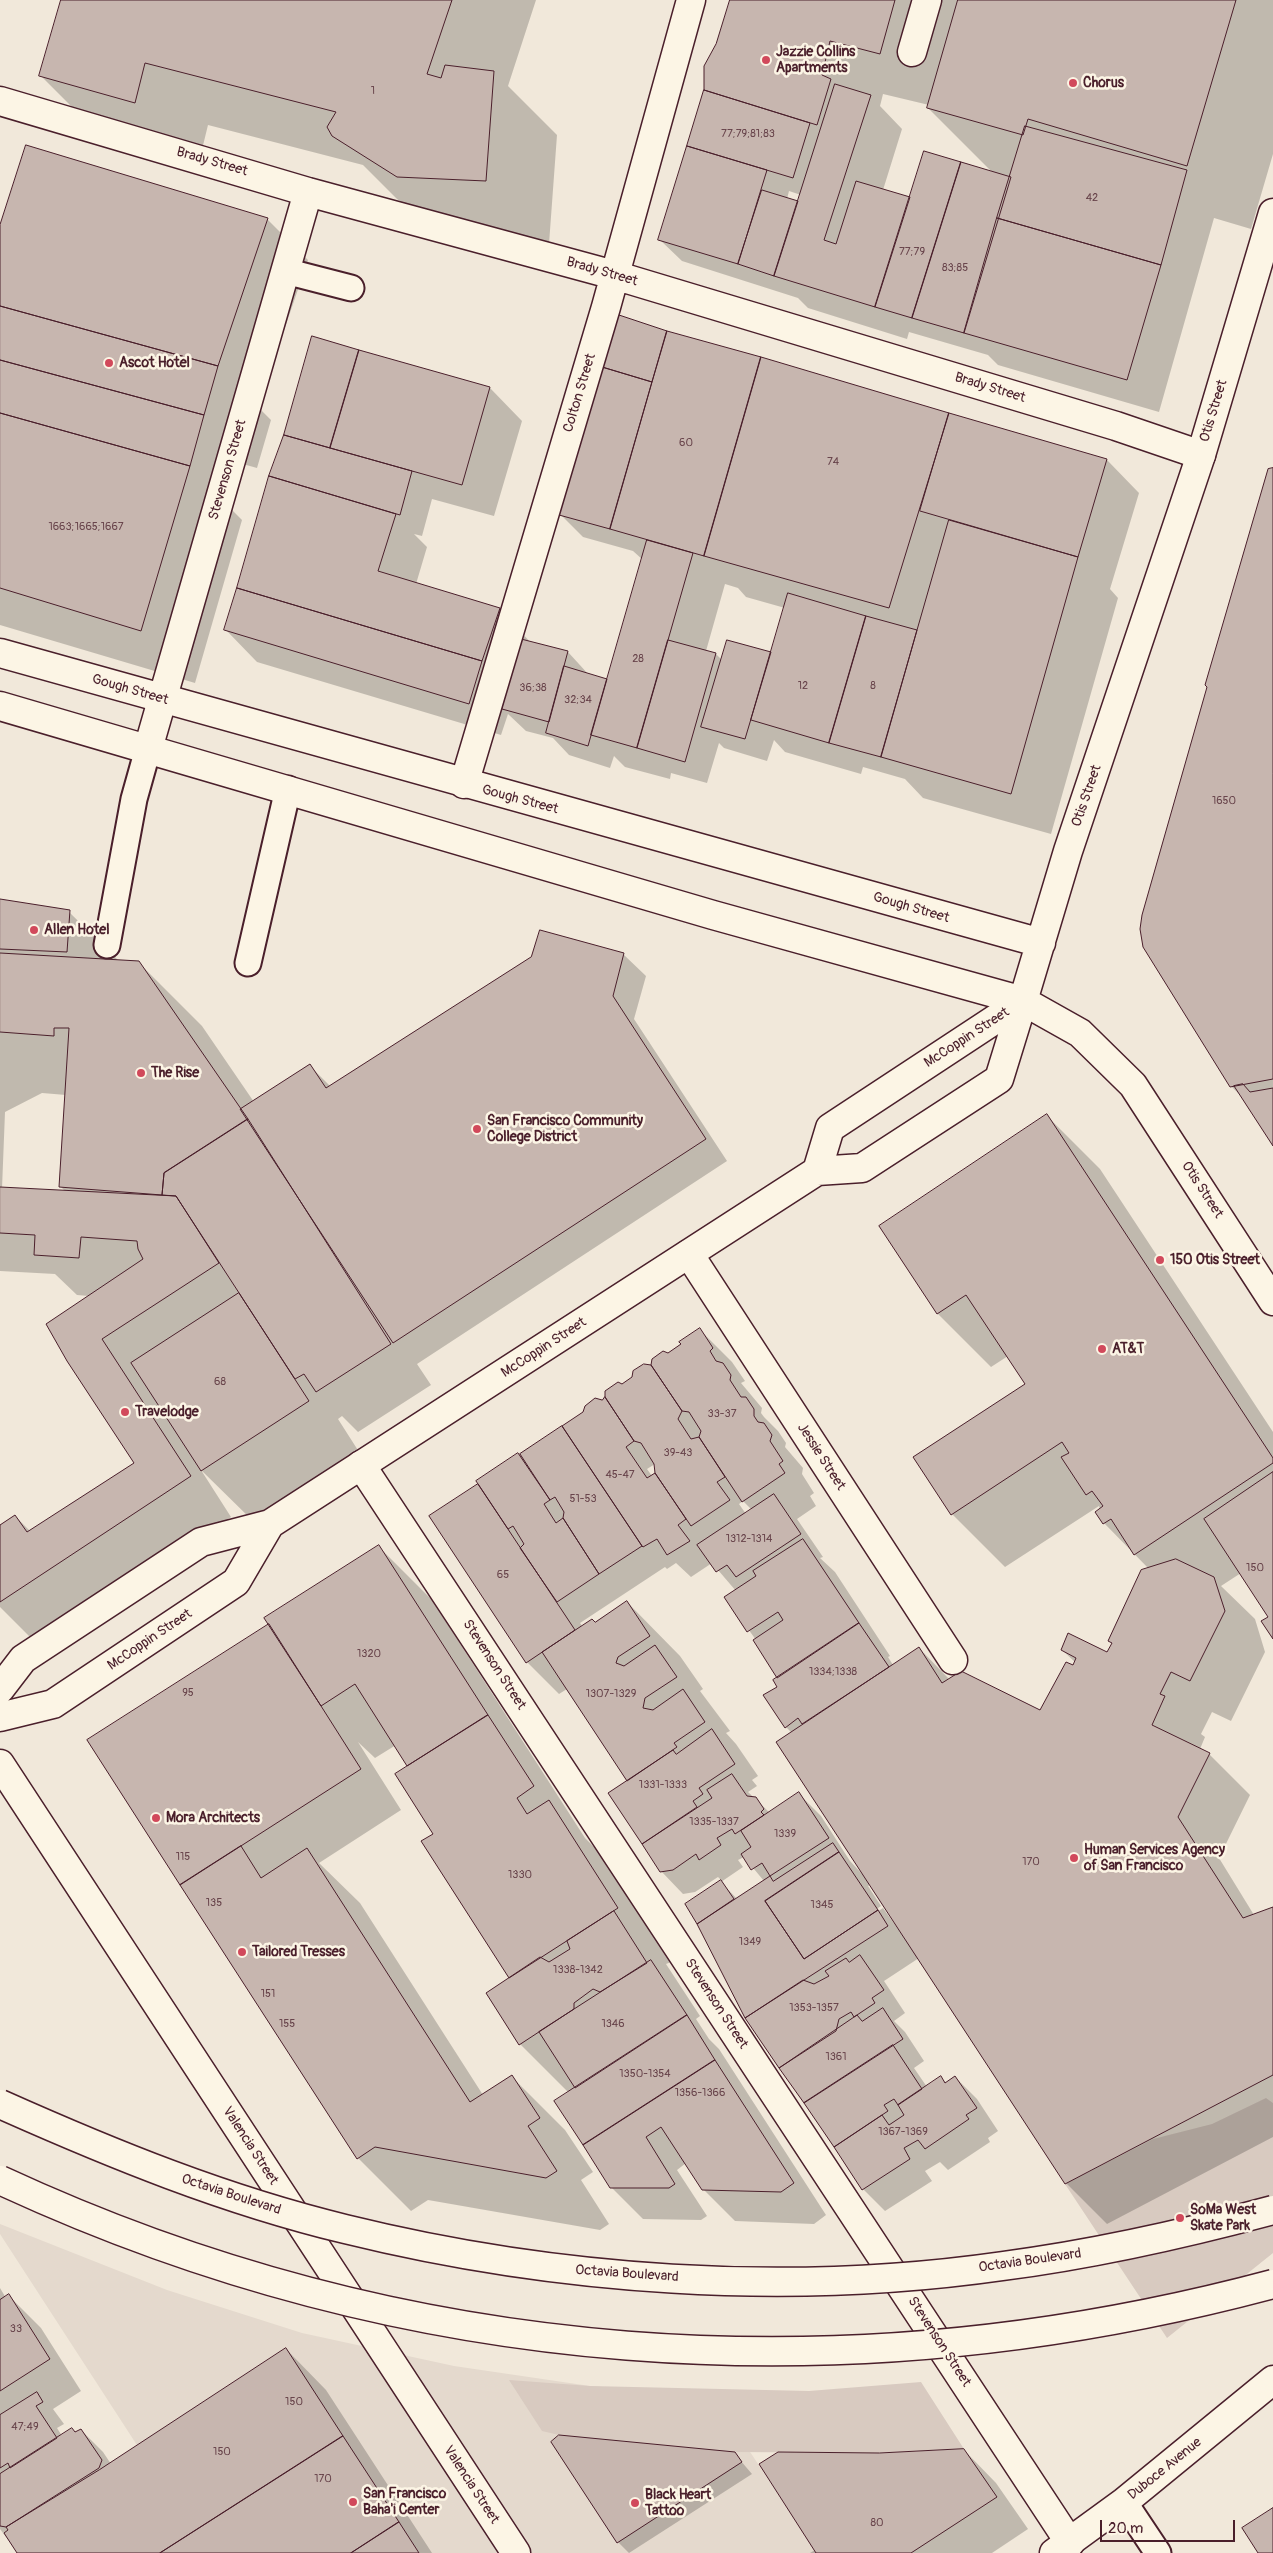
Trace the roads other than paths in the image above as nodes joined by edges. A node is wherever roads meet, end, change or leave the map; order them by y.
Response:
1 (691, 0) edge
2 (927, 0) edge
3 (912, 52) dead end
4 (0, 100) edge
5 (308, 192) junction
6 (1273, 213) edge
7 (285, 271) junction
8 (614, 275) junction
9 (351, 288) dead end
10 (1201, 454) junction
11 (0, 653) edge
12 (163, 699) junction
13 (0, 706) edge
14 (148, 749) junction
15 (464, 784) junction
16 (288, 790) junction
17 (1041, 943) junction
18 (107, 946) dead end
19 (248, 963) dead end
20 (1023, 1001) junction
21 (816, 1171) junction
22 (689, 1254) junction
23 (1273, 1302) edge
24 (361, 1465) junction
25 (270, 1524) junction
26 (953, 1660) dead end
27 (0, 1688) edge
28 (0, 1717) edge
29 (0, 1764) edge
30 (0, 2104) edge
31 (0, 2180) edge
32 (1273, 2210) edge
33 (1273, 2284) edge
34 (1273, 2380) edge
35 (1124, 2502) junction
36 (1062, 2548) edge
37 (516, 2553) edge
38 (1158, 2553) edge

1 - 8 main road, Colton Street
2 - 3 main road
4 - 5 main road, Brady Street
5 - 7 main road, Stevenson Street
5 - 8 main road, Brady Street
6 - 10 main road, Otis Street
7 - 9 lane
7 - 12 main road, Stevenson Street
8 - 10 main road, Brady Street
8 - 15 main road, Colton Street
10 - 17 main road, Otis Street
11 - 12 main road, Gough Street
12 - 14 main road, Stevenson Street
12 - 15 main road, Gough Street
13 - 14 main road
14 - 16 main road
14 - 18 lane
15 - 17 main road, Gough Street
16 - 19 lane
16 - 20 main road
17 - 20 main road, Otis Street
20 - 21 main road, McCoppin Street
20 - 21 main road, McCoppin Street
20 - 23 main road, Otis Street
21 - 22 main road, McCoppin Street
22 - 24 main road, McCoppin Street
22 - 26 main road, Jessie Street
24 - 25 main road, McCoppin Street
24 - 36 main road, Stevenson Street
25 - 27 main road, McCoppin Street
25 - 28 main road, McCoppin Street
29 - 37 main road, Valencia Street
30 - 32 main road, Octavia Boulevard, bridge
31 - 33 main road, bridge
34 - 35 main road, Duboce Avenue
35 - 36 main road, Duboce Avenue
35 - 38 lane

